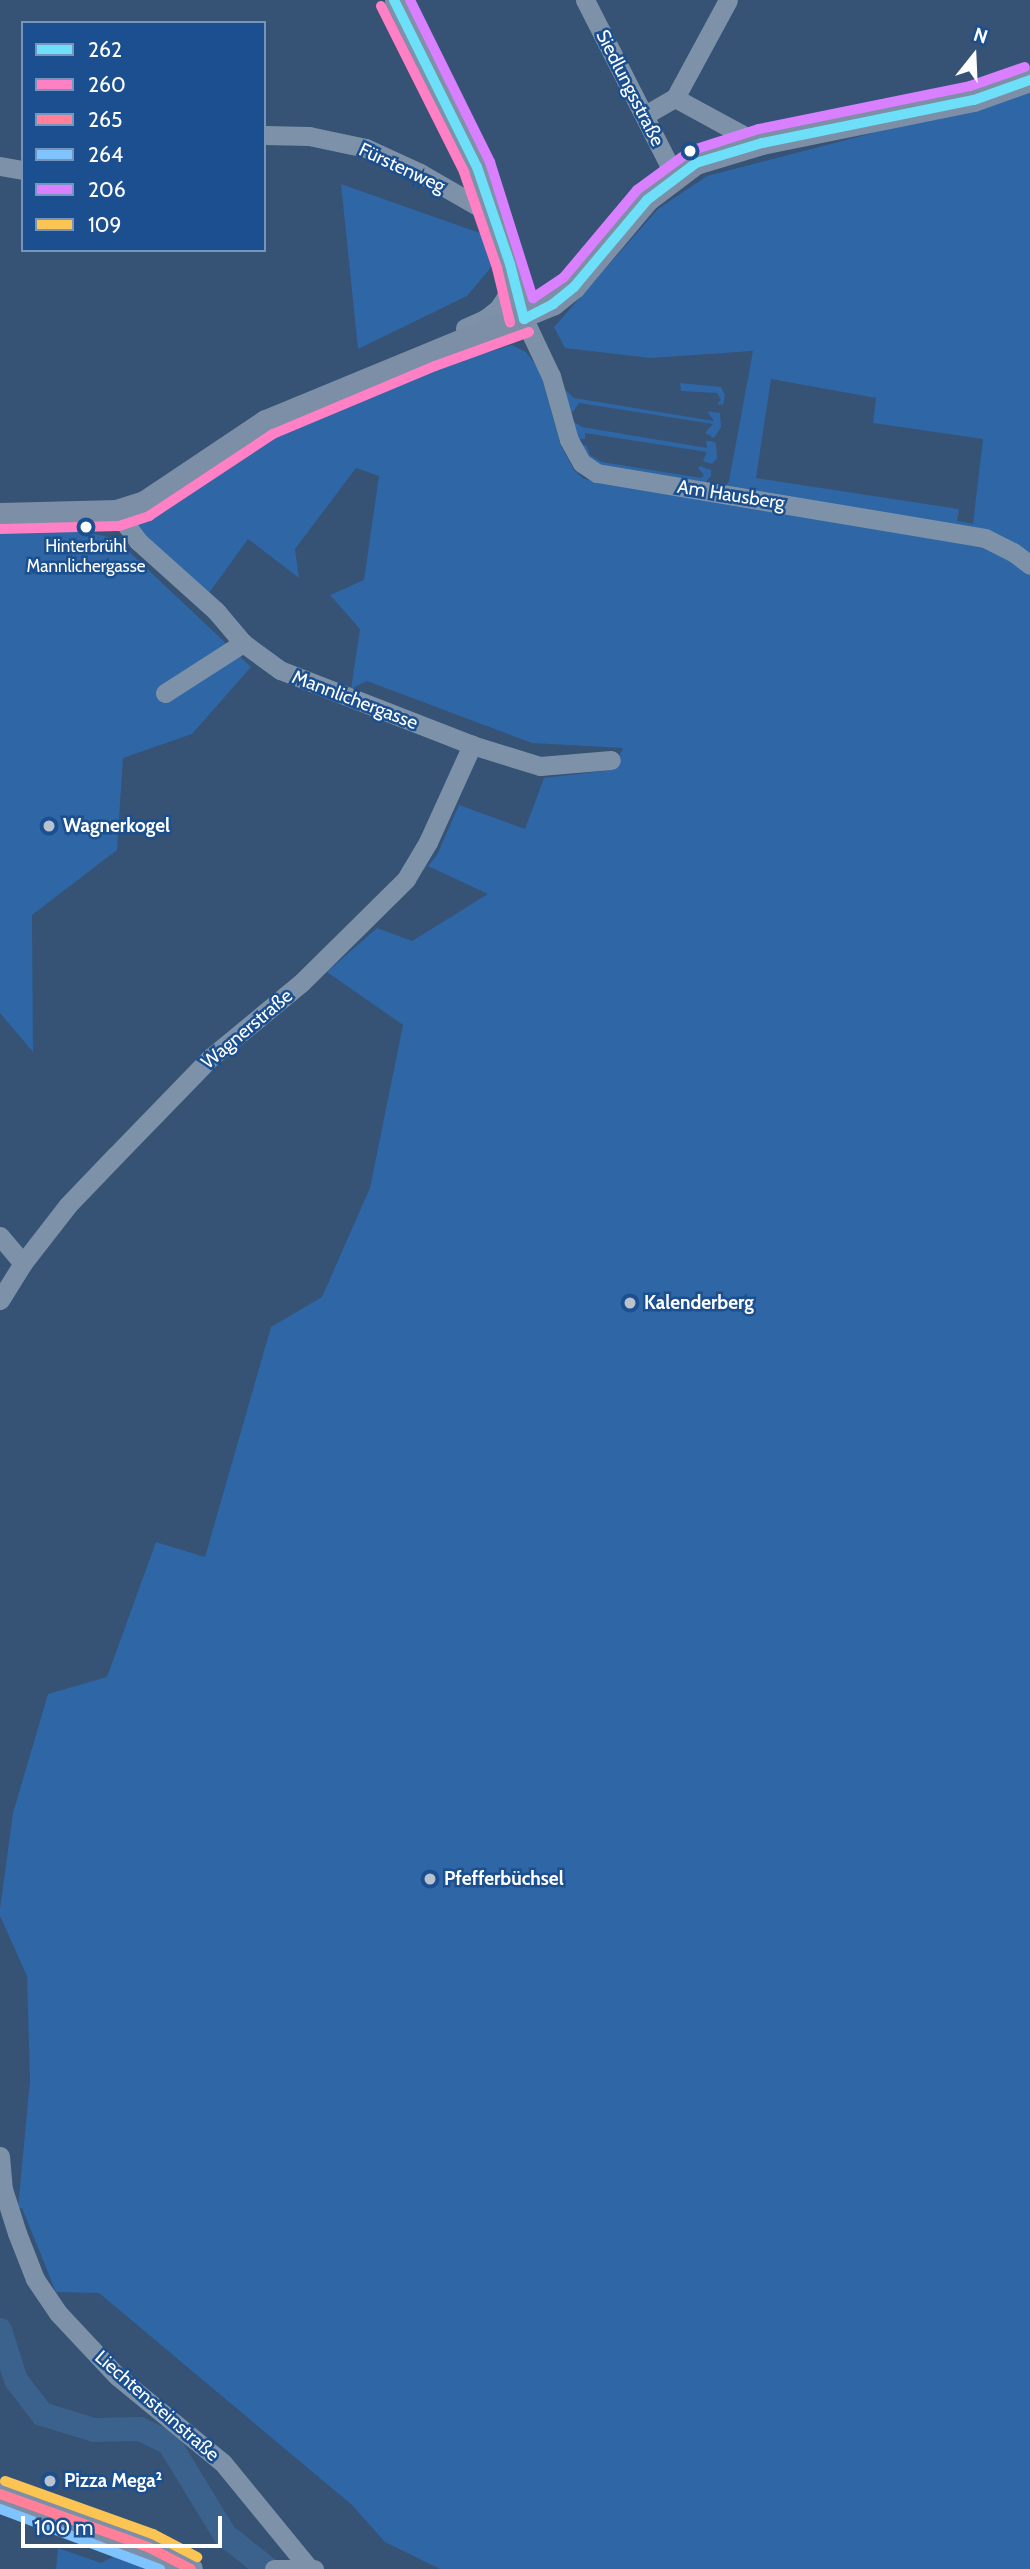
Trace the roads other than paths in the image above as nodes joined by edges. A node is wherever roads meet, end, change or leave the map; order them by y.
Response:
1 (394, 0) edge
2 (585, 0) edge
3 (723, 3) edge
4 (1030, 80) edge
5 (675, 99) junction
6 (645, 115) junction
7 (266, 135) edge
8 (744, 149) junction
9 (0, 166) edge
10 (21, 170) edge
11 (675, 177) junction
12 (493, 215) junction
13 (510, 264) junction
14 (524, 319) junction
15 (430, 353) junction
16 (117, 512) junction
17 (0, 515) edge
18 (1030, 565) edge
19 (243, 643) junction
20 (165, 693) dead end
21 (472, 745) junction
22 (611, 760) dead end
23 (0, 1236) edge
24 (23, 1263) junction
25 (0, 1300) edge
26 (0, 2156) edge
27 (0, 2494) edge
28 (288, 2568) edge
29 (311, 2568) edge
30 (191, 2569) edge
31 (274, 2569) edge

1 - 12 street, Am Hausberg
2 - 6 street, Siedlungsstraße
3 - 5 street
4 - 8 main road
5 - 6 street
5 - 8 street
6 - 11 street, Siedlungsstraße
7 - 12 street, Fürstenweg
8 - 11 main road
9 - 10 street
11 - 14 main road
12 - 13 street, Am Hausberg
13 - 14 street, Am Hausberg
13 - 15 street
14 - 15 main road
14 - 18 street, Am Hausberg
15 - 16 main road
16 - 17 main road
16 - 19 street, Mannlichergasse
19 - 20 street
19 - 21 street, Mannlichergasse
21 - 22 street, Mannlichergasse
21 - 24 street, Wagnerstraße
23 - 24 street
24 - 25 street, Wagnerstraße
26 - 29 street, Liechtensteinstraße
27 - 30 main road
28 - 29 street
28 - 31 street

